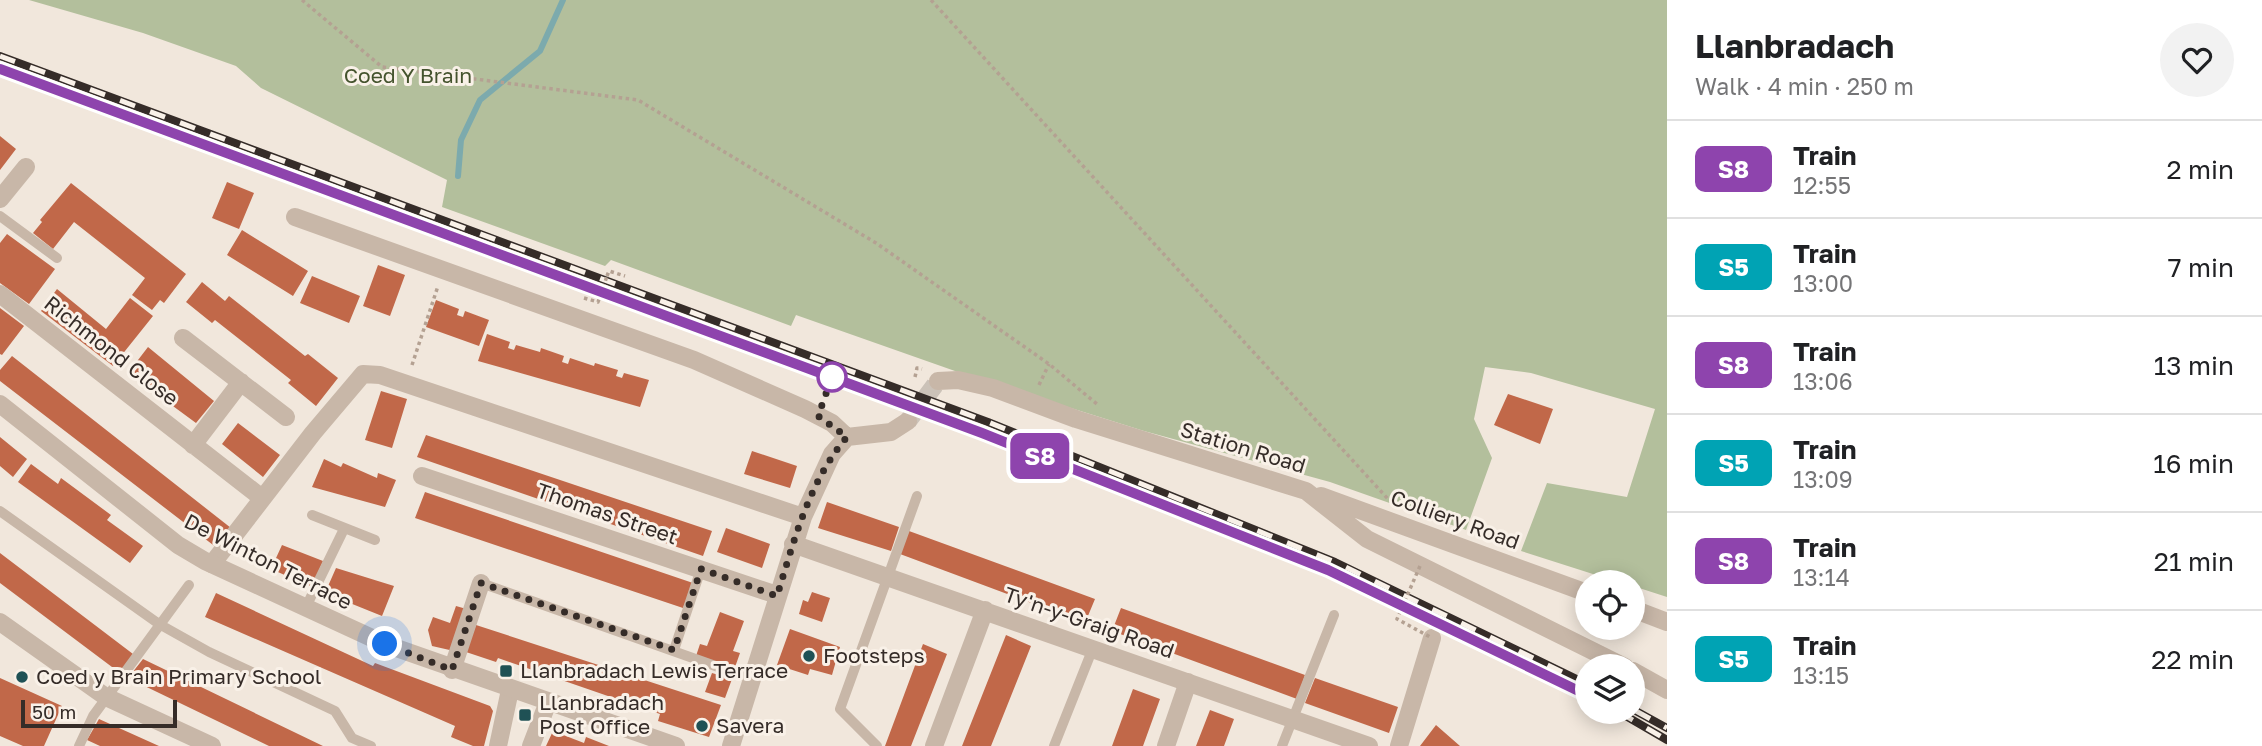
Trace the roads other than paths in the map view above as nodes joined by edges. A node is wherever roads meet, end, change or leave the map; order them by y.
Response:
1 (26, 167) dead end
2 (0, 200) edge
3 (0, 216) edge
4 (295, 218) dead end
5 (57, 258) dead end
6 (0, 294) edge
7 (183, 338) dead end
8 (938, 381) dead end
9 (241, 382) junction
10 (0, 404) edge
11 (286, 417) dead end
12 (908, 421) tunnel mouth
13 (847, 437) junction
14 (193, 445) junction
15 (422, 476) dead end
16 (1306, 491) junction
17 (917, 496) dead end
18 (262, 498) junction
19 (0, 511) edge
20 (312, 515) dead end
21 (803, 517) junction
22 (344, 529) junction
23 (375, 540) dead end
24 (793, 544) junction
25 (212, 564) junction
26 (701, 569) junction
27 (887, 576) junction
28 (481, 583) joint
29 (189, 585) dead end
30 (1575, 589) edge
31 (777, 596) junction
32 (304, 609) junction
33 (985, 610) junction
34 (1645, 614) edge
35 (1334, 615) dead end
36 (0, 622) edge
37 (1667, 622) edge
38 (159, 624) junction
39 (1432, 638) road end
40 (1093, 648) junction
41 (674, 650) junction
42 (1599, 654) edge
43 (452, 670) junction
44 (1645, 678) edge
45 (752, 679) junction
46 (1188, 682) junction
47 (510, 690) junction
48 (1667, 690) edge
49 (106, 697) junction
50 (548, 702) junction
51 (1293, 719) junction
52 (79, 746) edge
53 (212, 746) edge
54 (371, 746) edge
55 (498, 746) edge
56 (531, 746) edge
57 (676, 746) edge
58 (731, 746) edge
59 (877, 746) edge
60 (934, 746) edge
61 (1054, 746) edge
62 (1166, 746) edge
63 (1282, 746) edge
64 (1369, 746) edge
65 (1399, 746) edge

1 - 2 street
3 - 5 lane
4 - 13 street
6 - 14 street, Richmond Close
7 - 9 street
8 - 16 street, Station Road
9 - 11 street
9 - 14 street
10 - 25 street, De Winton Terrace
12 - 13 street
13 - 21 street
14 - 18 street, Richmond Close
15 - 26 street, Thomas Street
16 - 30 street, Colliery Road
16 - 42 street, Station Road
17 - 27 lane
18 - 21 street
18 - 25 street
19 - 38 lane
20 - 22 lane
21 - 24 street
22 - 23 lane
22 - 32 lane
24 - 27 street, Ty'n-y-Graig Road
24 - 31 street
25 - 32 street, De Winton Terrace
26 - 31 street, Thomas Street
26 - 41 lane
27 - 33 street, Ty'n-y-Graig Road
27 - 59 lane
28 - 41 lane
28 - 43 street
29 - 38 lane
31 - 45 street
32 - 43 street, De Winton Terrace
33 - 40 street, Ty'n-y-Graig Road
33 - 60 street
34 - 37 street
35 - 51 lane
36 - 49 street
38 - 49 lane
38 - 54 lane
39 - 65 street
40 - 46 street, Ty'n-y-Graig Road
40 - 61 lane
41 - 45 lane
43 - 47 street, De Winton Terrace
44 - 48 street
45 - 58 street
46 - 51 street, Ty'n-y-Graig Road
46 - 62 street
47 - 50 street, De Winton Terrace
47 - 55 street
49 - 52 lane
49 - 53 street
50 - 56 street
50 - 57 street, De Winton Terrace
51 - 63 lane
51 - 64 street, Ty'n-y-Graig Road

